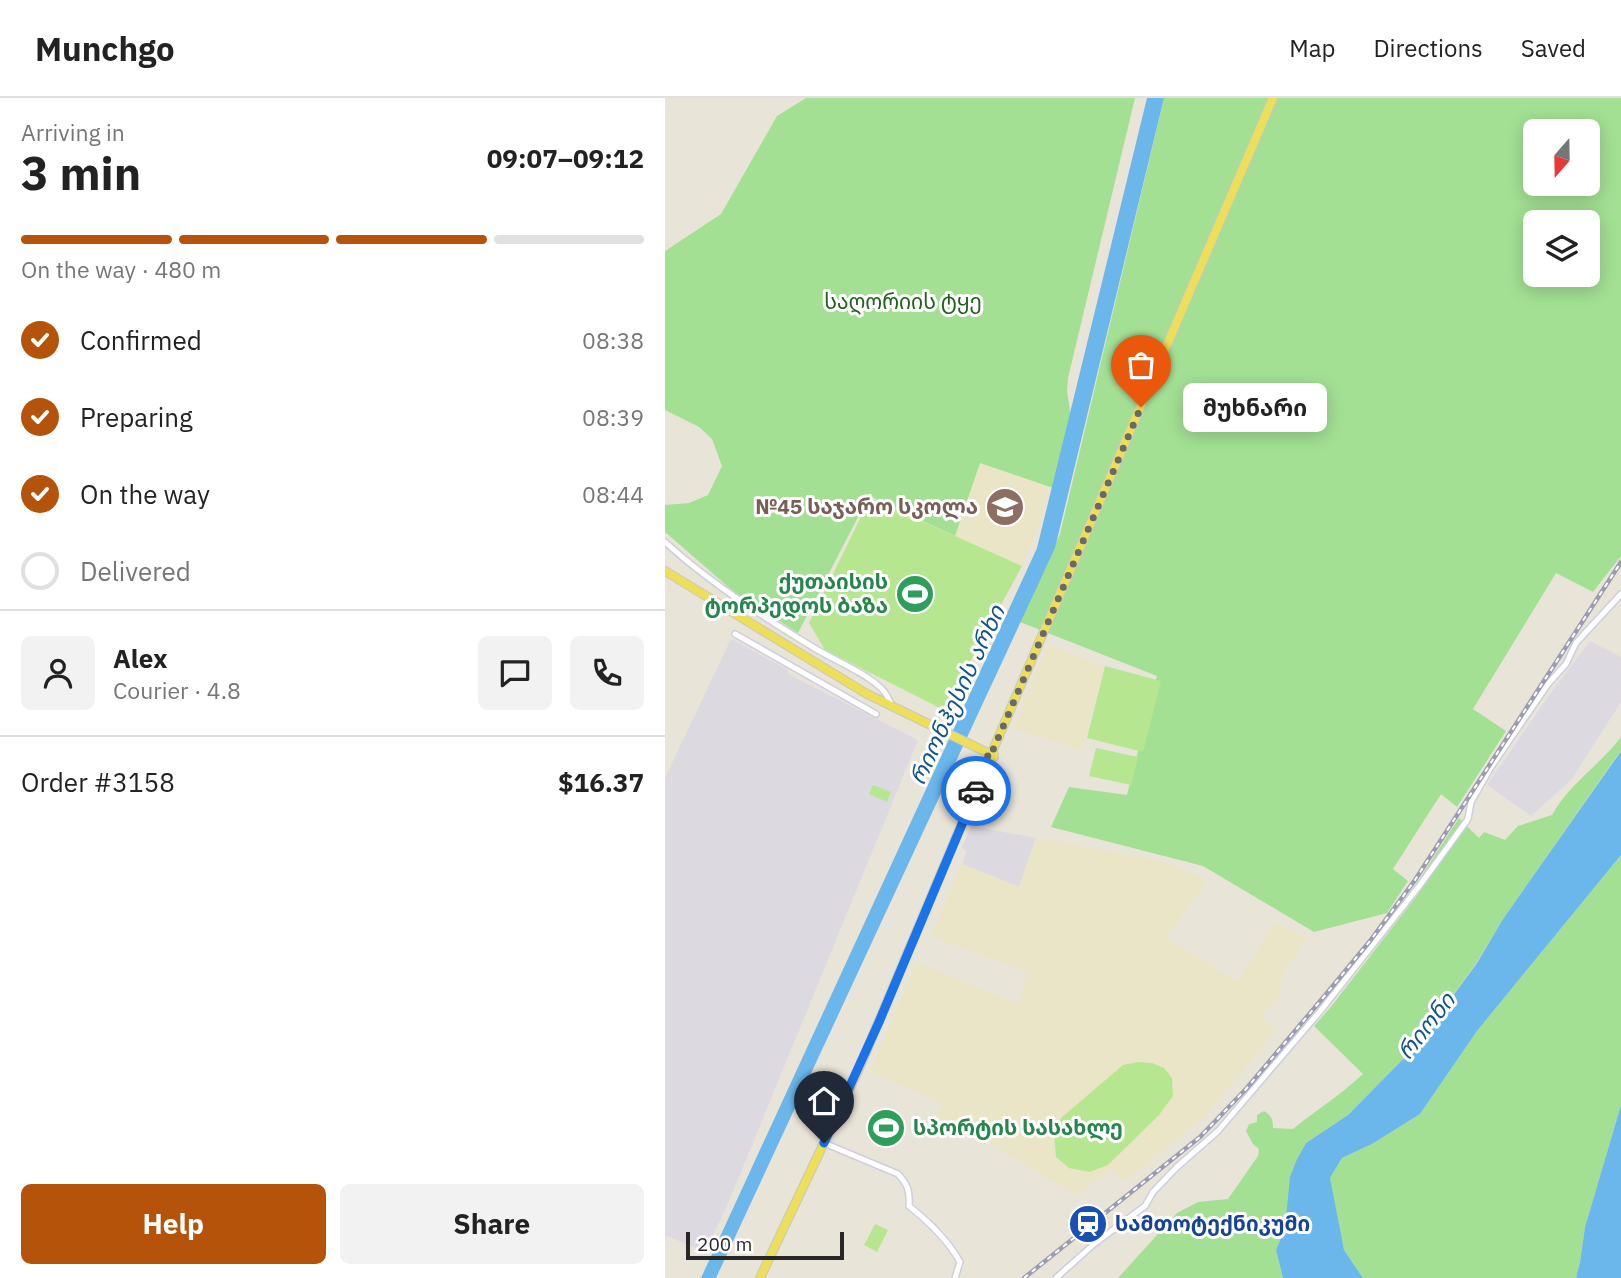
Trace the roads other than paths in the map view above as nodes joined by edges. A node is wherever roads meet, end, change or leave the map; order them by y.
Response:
1 (1273, 98) edge
2 (665, 542) edge
3 (665, 570) edge
4 (1621, 594) edge
5 (736, 634) dead end
6 (892, 706) junction
7 (876, 714) dead end
8 (989, 754) junction
9 (824, 1143) junction
10 (760, 1278) edge
11 (955, 1278) edge
12 (1056, 1278) edge

1 - 8 main road
2 - 6 street
3 - 6 main road
4 - 12 street
5 - 7 street
6 - 8 main road
8 - 9 main road
9 - 10 main road
9 - 11 street

